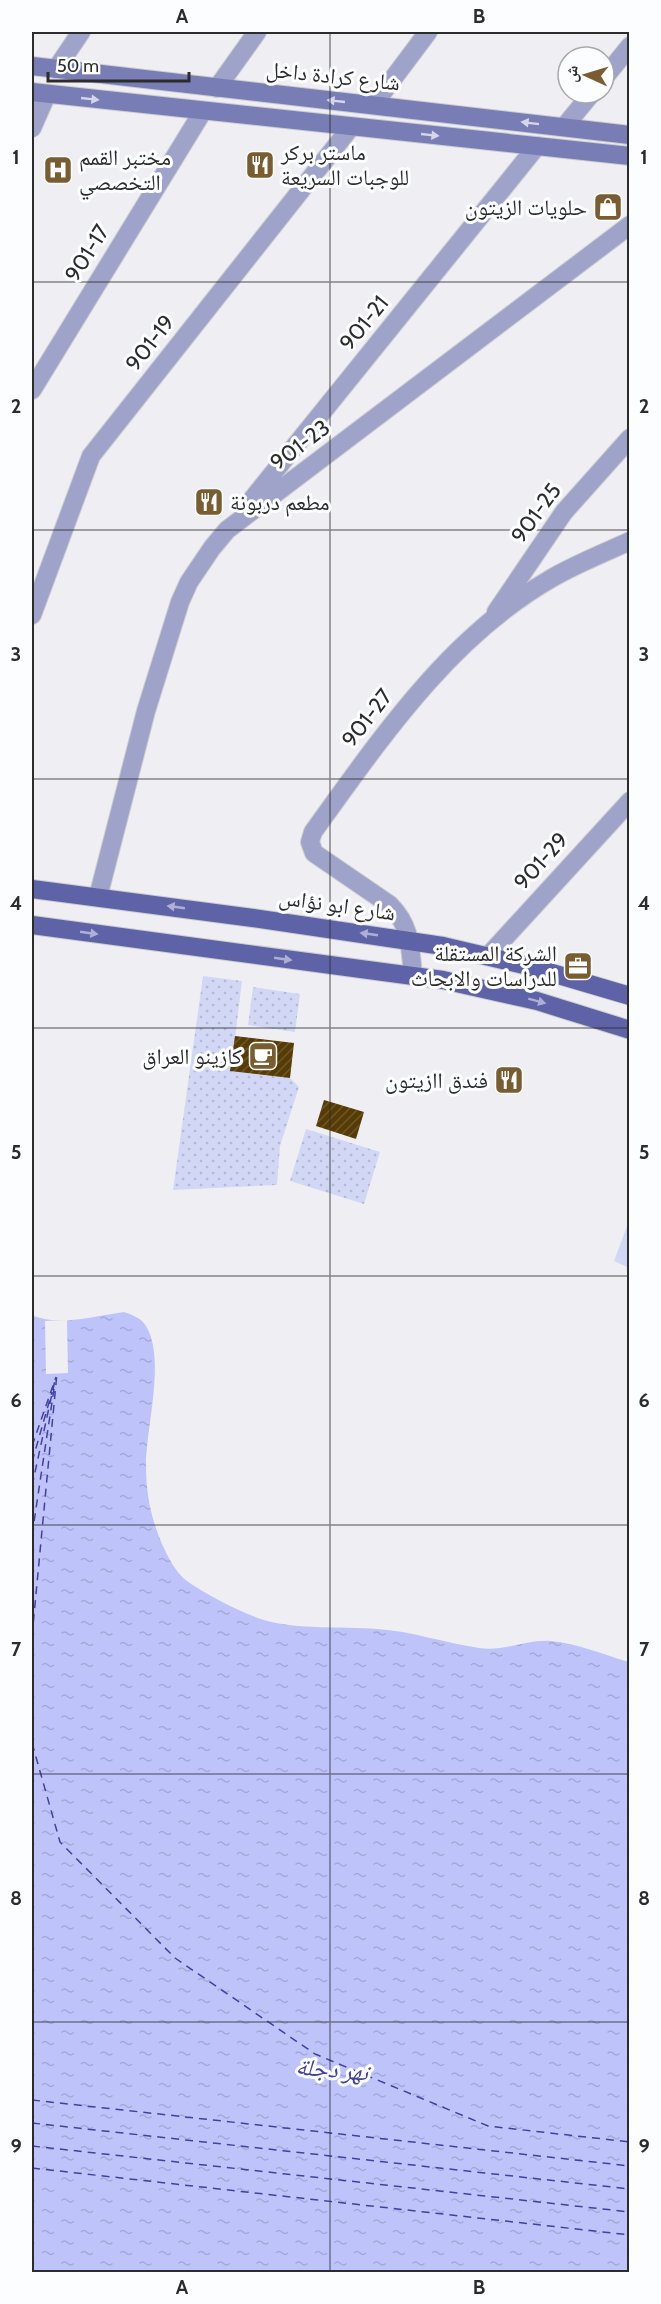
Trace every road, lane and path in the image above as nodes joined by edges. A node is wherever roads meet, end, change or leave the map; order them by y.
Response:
1 (81, 32) edge
2 (257, 32) edge
3 (428, 32) edge
4 (630, 46) edge
5 (616, 63) edge
6 (32, 66) edge
7 (56, 69) junction
8 (217, 88) junction
9 (39, 93) edge
10 (374, 104) junction
11 (582, 105) edge
12 (202, 111) junction
13 (351, 127) junction
14 (564, 127) junction
15 (32, 128) edge
16 (630, 135) edge
17 (537, 146) junction
18 (630, 156) edge
19 (630, 225) edge
20 (32, 390) edge
21 (630, 438) edge
22 (227, 530) junction
23 (630, 541) edge
24 (32, 615) edge
25 (489, 622) junction
26 (630, 801) edge
27 (32, 888) edge
28 (98, 897) junction
29 (32, 925) edge
30 (410, 940) junction
31 (489, 955) junction
32 (413, 975) junction
33 (630, 996) edge
34 (630, 1030) edge

1 - 7 street
2 - 8 street
3 - 10 street
4 - 5 street
6 - 7 main road, شارع كرادة داخل
7 - 8 main road, شارع كرادة داخل
10 -> 8 main road, شارع كرادة داخل
9 -> 12 main road
9 - 15 street
14 -> 10 main road, شارع كرادة داخل
11 - 14 street
12 - 13 main road
12 - 20 street, 901-17
13 -> 17 main road
13 - 24 street, 901-19
14 - 16 main road, شارع كرادة داخل
17 - 18 main road
17 - 22 street, 901-21
19 - 22 street, 901-23
21 - 25 street, 901-25
22 - 28 street, 901-23
23 - 25 street, 901-27
25 - 30 street, 901-27
26 - 31 street, 901-29
27 - 28 main road, شارع ابو نؤاس
30 -> 28 main road, شارع ابو نؤاس
29 -> 32 main road
30 - 31 main road, شارع ابو نؤاس
30 - 32 street, 901-27
31 - 33 main road, شارع ابو نؤاس
32 -> 34 main road

